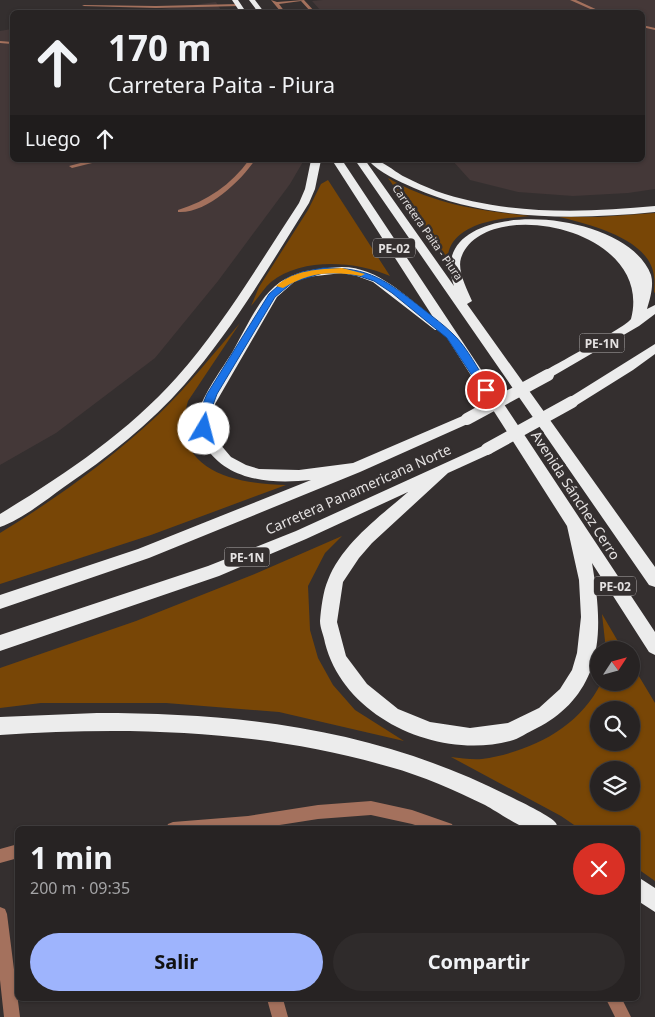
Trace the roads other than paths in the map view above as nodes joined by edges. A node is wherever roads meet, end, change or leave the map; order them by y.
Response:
1 (212, 0) edge
2 (301, 0) edge
3 (572, 0) edge
4 (236, 2) edge
5 (275, 2) edge
6 (216, 5) junction
7 (84, 6) dead end
8 (172, 7) junction
9 (170, 10) edge
10 (219, 10) edge
11 (311, 10) edge
12 (595, 10) edge
13 (91, 162) edge
14 (250, 162) edge
15 (315, 162) edge
16 (338, 162) edge
17 (361, 162) edge
18 (376, 162) edge
19 (72, 166) dead end
20 (655, 208) edge
21 (180, 211) dead end
22 (655, 308) edge
23 (473, 321) junction
24 (636, 323) junction
25 (450, 336) junction
26 (655, 348) edge
27 (655, 361) edge
28 (628, 367) junction
29 (355, 468) junction
30 (442, 471) junction
31 (0, 521) edge
32 (575, 526) junction
33 (628, 540) junction
34 (655, 563) edge
35 (655, 580) edge
36 (0, 602) edge
37 (0, 643) edge
38 (655, 647) edge
39 (0, 726) edge
40 (227, 826) edge
41 (438, 826) edge
42 (542, 826) edge
43 (15, 852) edge
44 (0, 856) edge
45 (640, 890) edge
46 (655, 901) edge
47 (0, 914) edge
48 (276, 1001) edge
49 (615, 1001) edge
50 (12, 1017) edge
51 (280, 1017) edge
52 (623, 1017) edge

1 - 6 street
2 - 5 street
2 - 11 street
3 - 12 street
4 - 6 street
6 - 8 street
6 - 10 street
7 - 8 street
8 - 9 street
13 - 19 street
14 - 21 street
15 - 31 highway
16 - 25 highway, PE-02
17 - 23 highway, Carretera Paita - Piura / PE-02
18 - 20 highway
22 - 24 highway, Carretera Panamericana Norte / PE-1N
23 - 24 highway
23 - 33 highway, Avenida Sánchez Cerro / PE-02
24 - 29 highway, Carretera Panamericana Norte / PE-1N, bridge
25 - 29 highway
25 - 32 highway, Avenida Sánchez Cerro / PE-02
26 - 28 highway, Carretera Panamericana Norte / PE-1N
27 - 28 highway
28 - 30 highway, Carretera Panamericana Norte / PE-1N, bridge
29 - 36 highway, Carretera Panamericana Norte / PE-1N
30 - 32 highway
30 - 37 highway, Carretera Panamericana Norte / PE-1N
32 - 38 highway, Avenida Sánchez Cerro / PE-02
33 - 34 highway
33 - 35 highway, Avenida Sánchez Cerro / PE-02
39 - 42 highway
40 - 41 street
43 - 44 street
45 - 46 highway
47 - 50 street
48 - 51 street
49 - 52 street

